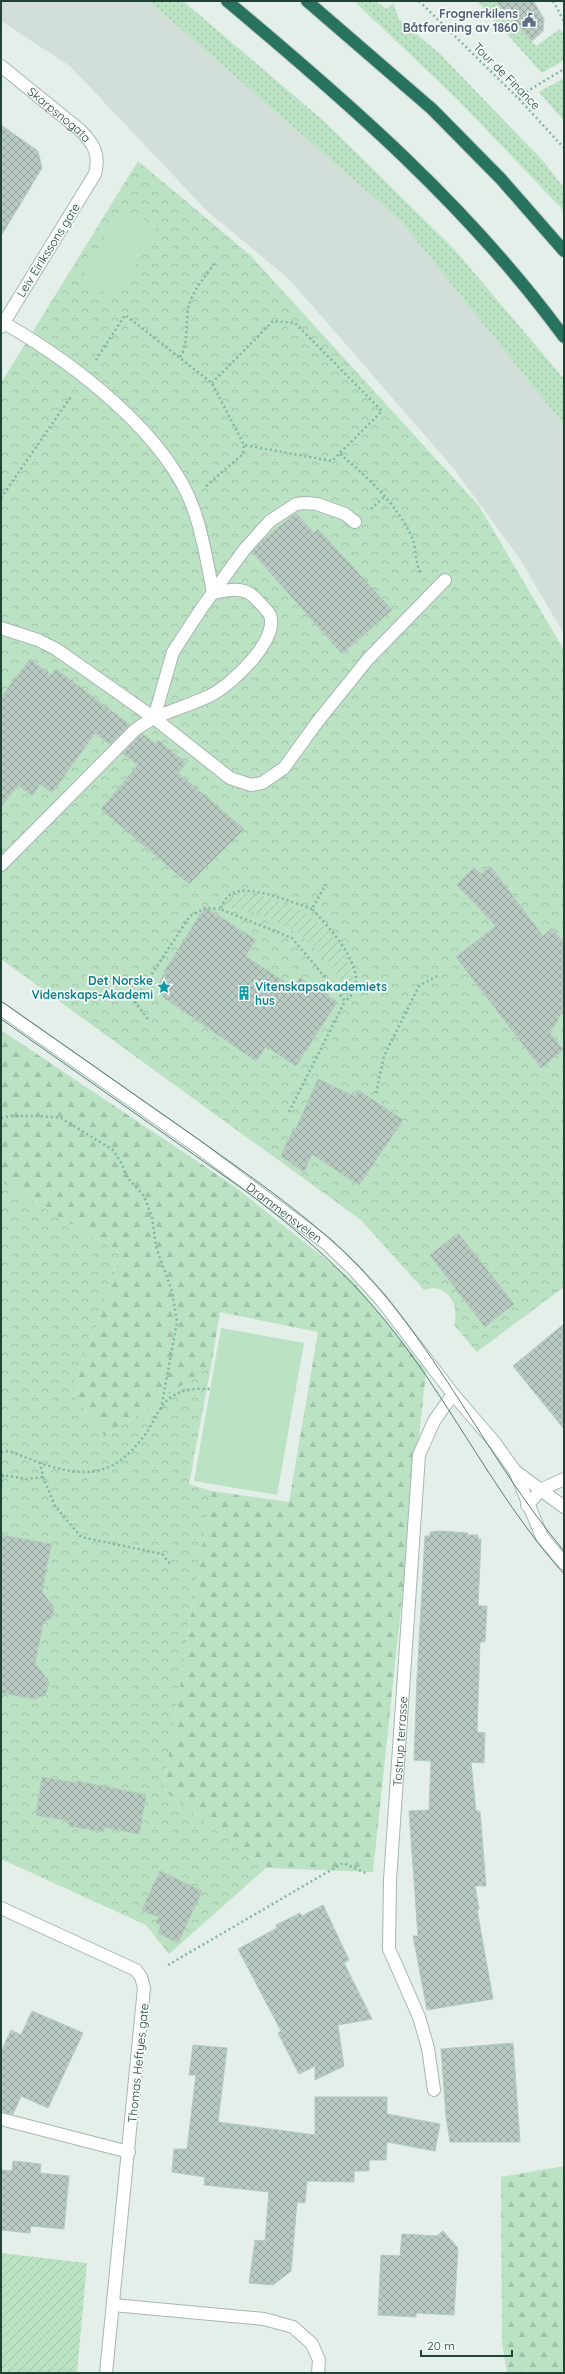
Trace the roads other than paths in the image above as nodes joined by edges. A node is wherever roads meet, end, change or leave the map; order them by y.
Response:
1 (227, 1) edge
2 (307, 1) edge
3 (1, 66) edge
4 (95, 174) joint
5 (564, 250) edge
6 (2, 325) edge
7 (564, 337) edge
8 (355, 522) dead end
9 (445, 580) dead end
10 (213, 593) junction
11 (1, 628) edge
12 (154, 718) junction
13 (1, 865) edge
14 (1, 1009) edge
15 (453, 1394) junction
16 (515, 1471) junction
17 (564, 1479) edge
18 (542, 1489) junction
19 (528, 1505) junction
20 (564, 1507) edge
21 (564, 1562) edge
22 (1, 1908) edge
23 (434, 2090) dead end
24 (1, 2119) edge
25 (129, 2152) junction
26 (113, 2305) junction
27 (106, 2373) edge
28 (318, 2373) edge

1 - 7 highway
2 - 5 highway
3 - 4 street, Skarpsnogata
4 - 6 street, Leiv Eirikssons gate
6 - 10 street
8 - 10 street
9 - 12 street
10 - 12 street
10 - 12 street
11 - 12 street
12 - 13 street
14 - 15 street, Drammensveien
15 - 16 street, Drammensveien
15 - 23 street, Tostrup terrasse
16 - 18 street, Drammensveien
16 - 19 street, Drammensveien
17 - 18 street
18 - 19 street
18 - 20 street, Drammensveien
19 - 21 street, Drammensveien
22 - 25 street, Thomas Heftyes gate
24 - 25 street
25 - 26 street, Thomas Heftyes gate
26 - 27 street, Thomas Heftyes gate
26 - 28 street

